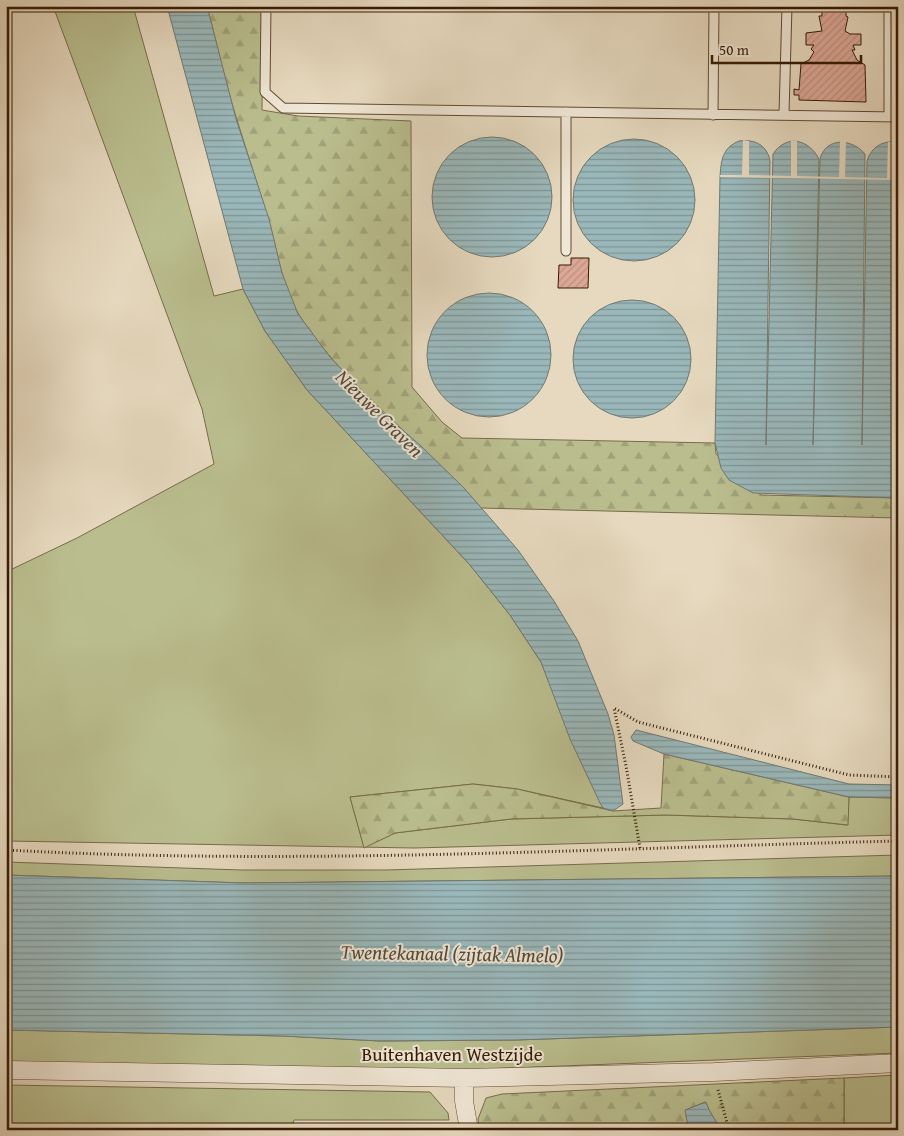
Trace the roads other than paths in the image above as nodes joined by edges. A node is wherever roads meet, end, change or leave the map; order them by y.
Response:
1 (266, 6) edge
2 (714, 6) edge
3 (787, 6) edge
4 (889, 6) edge
5 (566, 112) junction
6 (784, 114) junction
7 (713, 115) junction
8 (893, 117) edge
9 (566, 251) dead end
10 (898, 1063) edge
11 (6, 1070) edge
12 (464, 1078) junction
13 (469, 1130) edge

1 - 5 lane
2 - 7 lane
3 - 6 lane
4 - 8 lane
5 - 7 lane
5 - 9 lane
6 - 7 lane
6 - 8 lane
10 - 12 street, Buitenhaven Westzijde
11 - 12 street, Buitenhaven Westzijde
12 - 13 street

